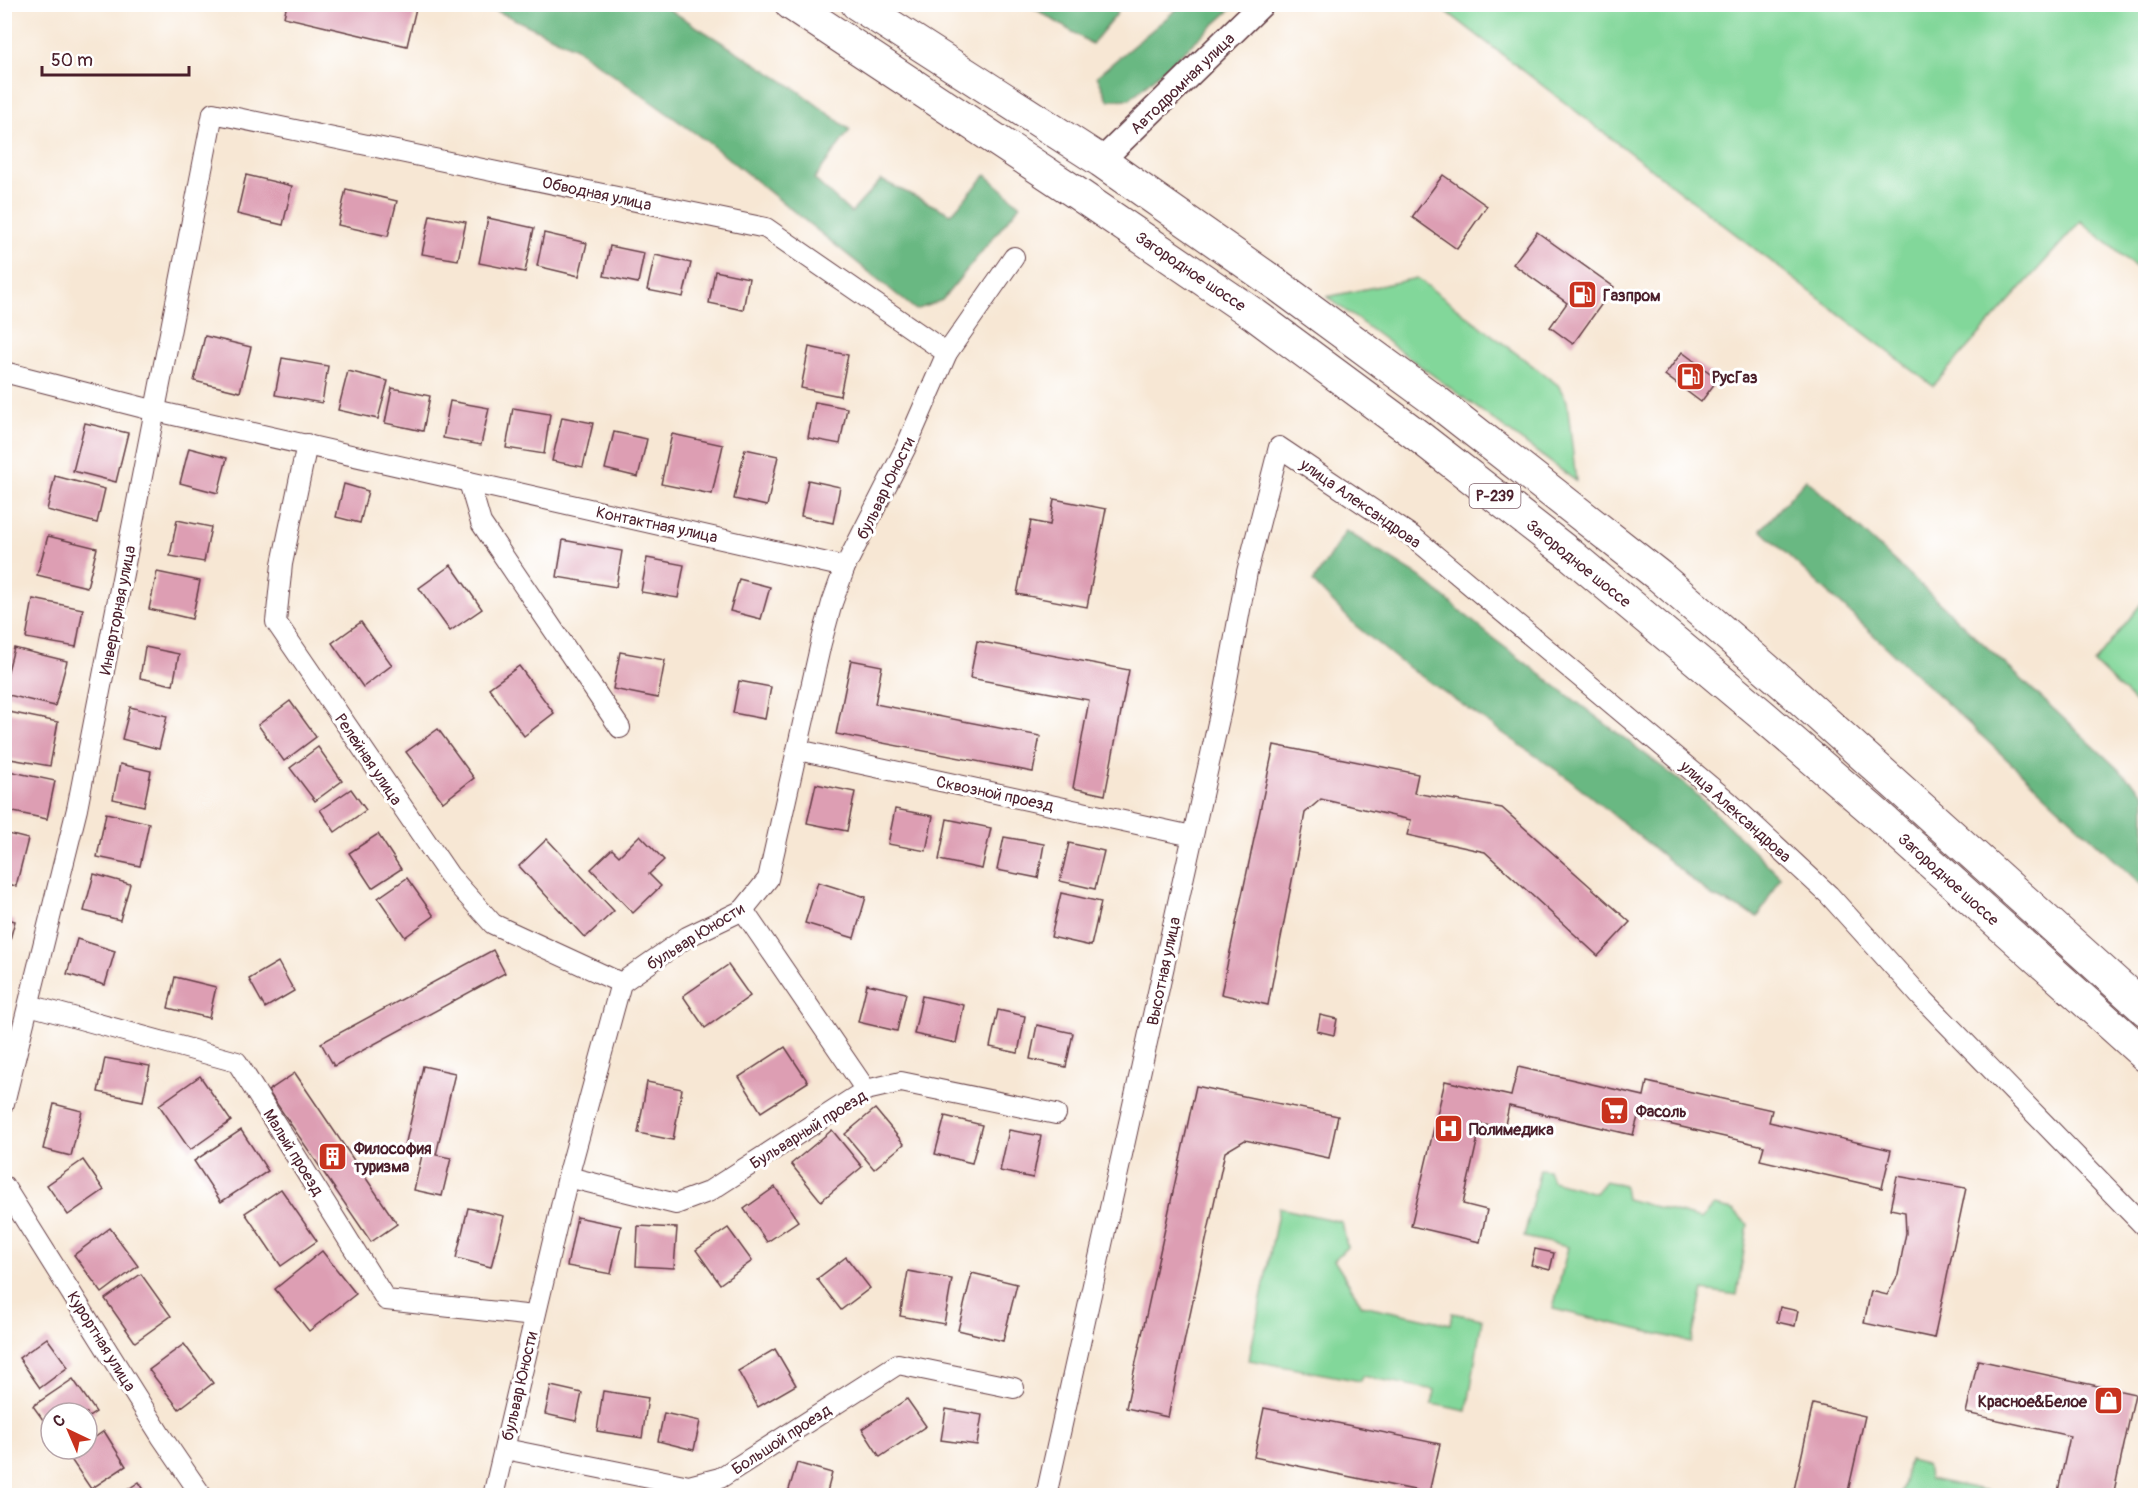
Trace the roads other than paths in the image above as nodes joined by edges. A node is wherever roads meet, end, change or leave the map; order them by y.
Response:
1 (791, 4) edge
2 (857, 4) edge
3 (1262, 4) edge
4 (213, 113) joint
5 (1101, 161) junction
6 (1014, 257) dead end
7 (947, 353) junction
8 (4, 372) edge
9 (156, 411) junction
10 (307, 444) junction
11 (1279, 447) joint
12 (469, 482) junction
13 (846, 567) junction
14 (620, 728) dead end
15 (798, 750) junction
16 (1192, 836) junction
17 (743, 910) junction
18 (621, 983) junction
19 (29, 1005) junction
20 (2145, 1010) edge
21 (2145, 1056) edge
22 (866, 1090) junction
23 (4, 1103) edge
24 (1056, 1114) dead end
25 (568, 1178) junction
26 (4, 1185) edge
27 (2145, 1228) edge
28 (534, 1316) junction
29 (1014, 1388) dead end
30 (505, 1449) junction
31 (202, 1496) edge
32 (493, 1496) edge
33 (1046, 1496) edge

1 - 21 highway, Загородное шоссе / Р-239
2 - 5 highway, Загородное шоссе / Р-239
3 - 5 street, Автодромная улица
4 - 7 street, Обводная улица
4 - 9 street, Инверторная улица
5 - 20 highway, Загородное шоссе / Р-239
6 - 7 street, бульвар Юности
7 - 13 street, бульвар Юности
8 - 9 street, Контактная улица
9 - 10 street, Контактная улица
9 - 19 street, Инверторная улица
10 - 12 street, Контактная улица
10 - 18 street, Релейная улица
11 - 16 street, Высотная улица
11 - 27 street, улица Александрова
12 - 13 street, Контактная улица
12 - 14 street
13 - 15 street, бульвар Юности
15 - 16 street, Сквозной проезд
15 - 17 street, бульвар Юности
16 - 33 street, Высотная улица
17 - 18 street, бульвар Юности
17 - 22 street
18 - 25 street, бульвар Юности
19 - 23 street, Инверторная улица
19 - 28 street, Малый проезд
22 - 24 street, Бульварный проезд
22 - 25 street, Бульварный проезд
25 - 28 street, бульвар Юности
26 - 31 street, Курортная улица
28 - 30 street, бульвар Юности
29 - 30 street, Большой проезд
30 - 32 street, бульвар Юности

